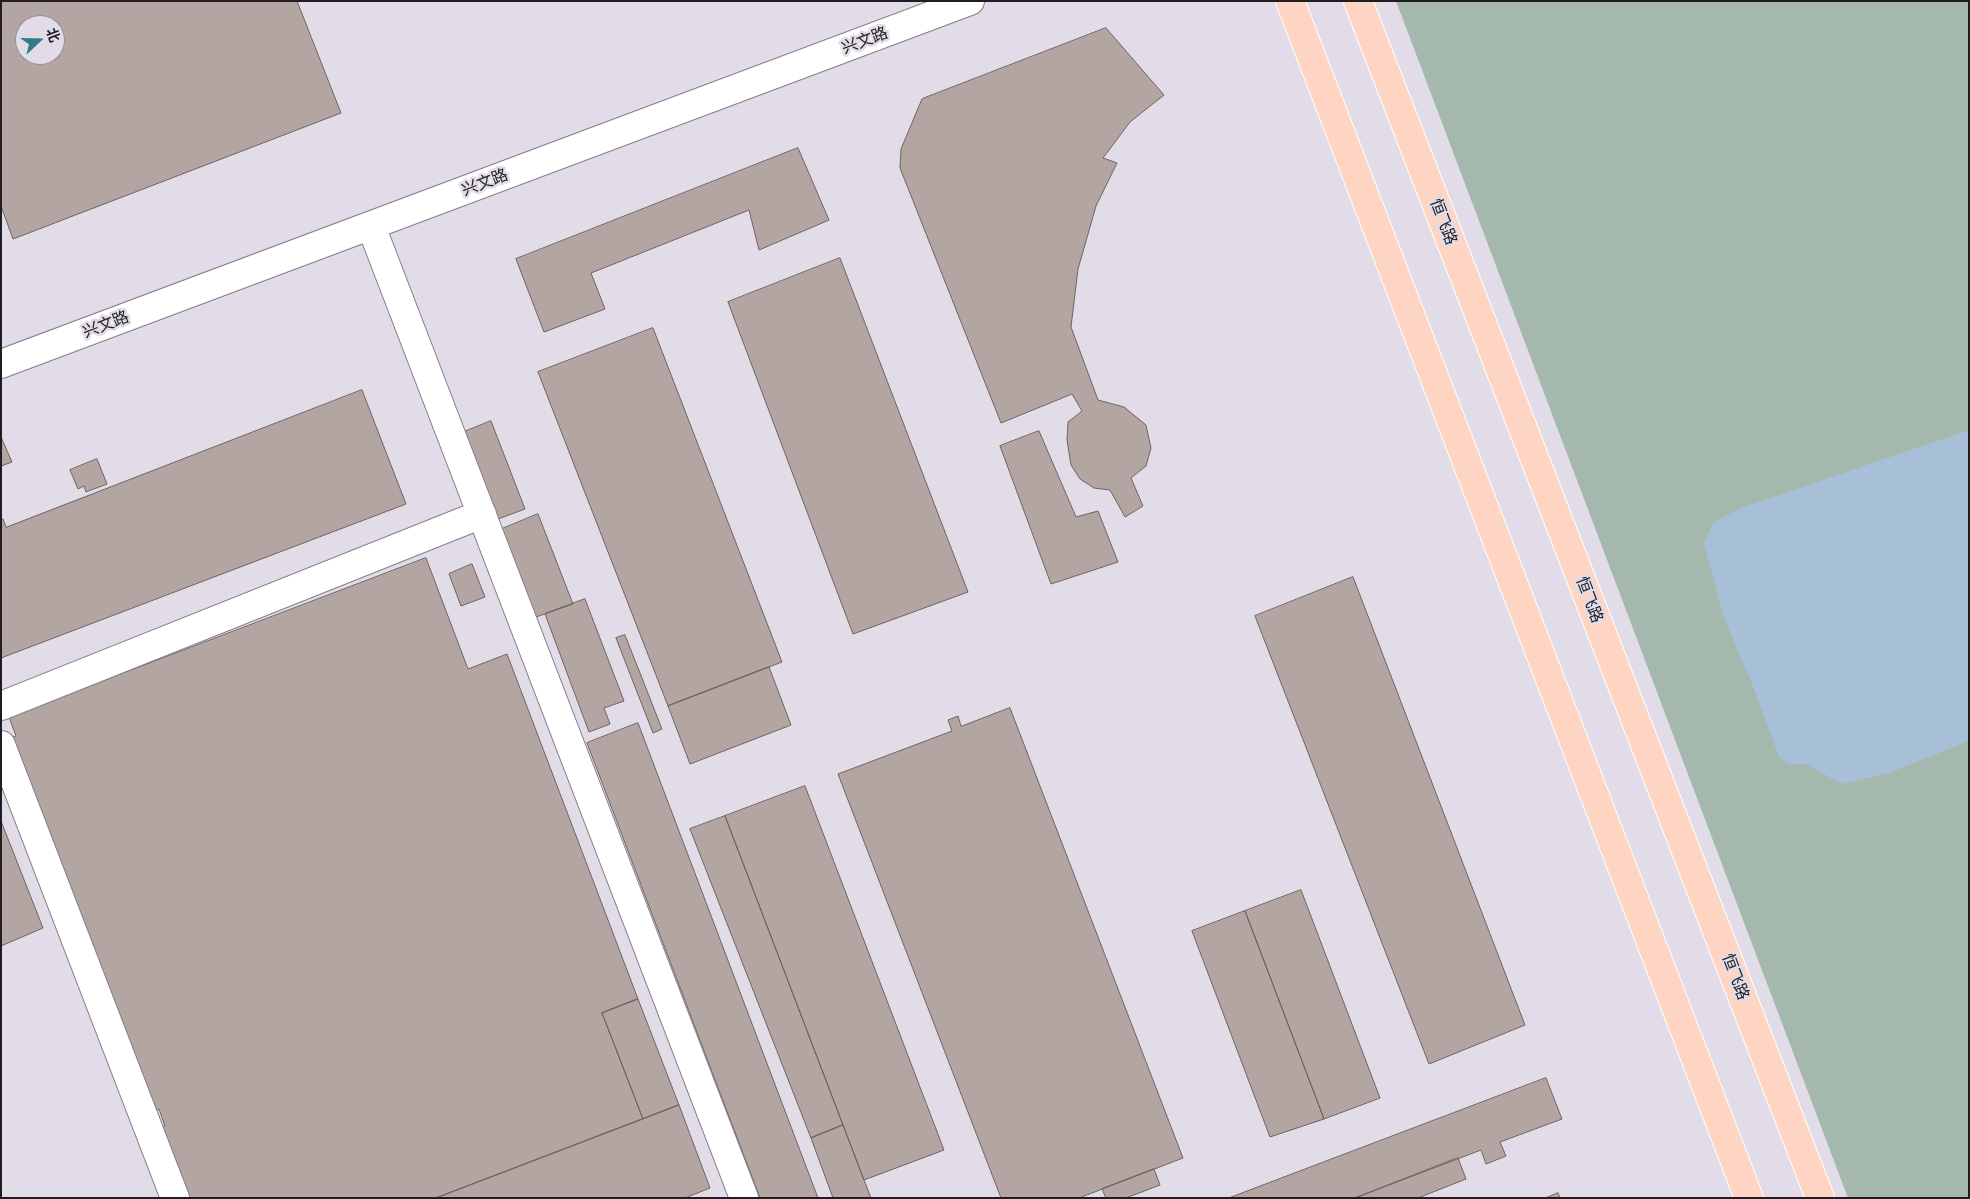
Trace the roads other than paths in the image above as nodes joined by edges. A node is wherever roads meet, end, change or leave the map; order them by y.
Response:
1 (970, 1) edge
2 (1290, 1) edge
3 (1358, 1) edge
4 (370, 226) junction
5 (1, 364) edge
6 (482, 514) junction
7 (1, 706) edge
8 (1, 746) edge
9 (175, 1198) edge
10 (744, 1198) edge
11 (1748, 1198) edge
12 (1820, 1198) edge

1 - 4 street, 兴文路
2 - 11 main road
3 - 12 main road, 恒飞路
4 - 5 street, 兴文路
4 - 6 street
6 - 7 street
6 - 10 street
8 - 9 street

